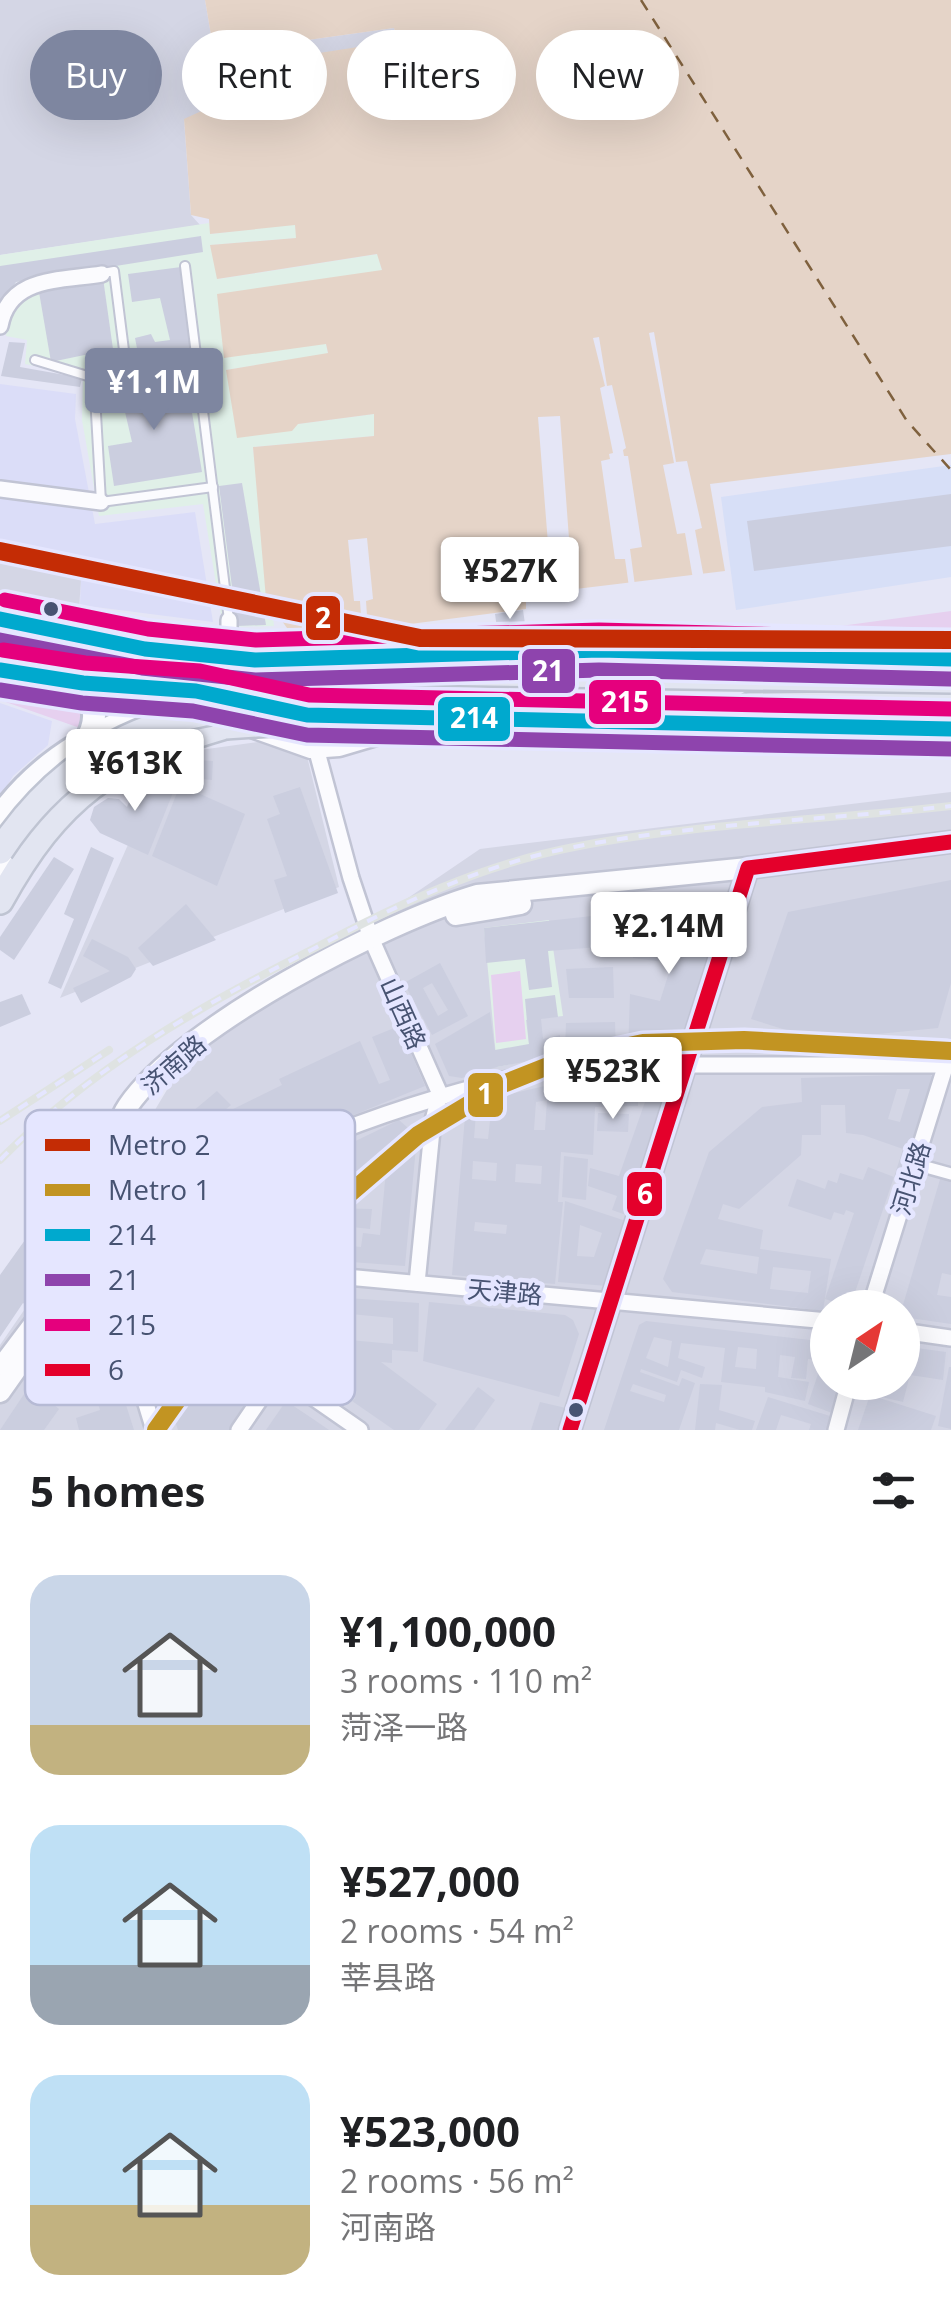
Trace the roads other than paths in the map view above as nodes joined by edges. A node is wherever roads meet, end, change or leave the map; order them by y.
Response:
1 (185, 266) dead end
2 (102, 274) joint
3 (0, 326) edge
4 (35, 360) dead end
5 (198, 366) junction
6 (128, 374) junction
7 (94, 378) junction
8 (212, 488) junction
9 (0, 489) edge
10 (102, 502) junction
11 (0, 619) edge
12 (229, 620) joint
13 (0, 643) edge
14 (951, 658) edge
15 (294, 661) junction
16 (229, 663) junction
17 (0, 670) edge
18 (951, 680) edge
19 (84, 682) junction
20 (196, 691) junction
21 (951, 704) edge
22 (275, 710) junction
23 (490, 711) junction
24 (218, 720) junction
25 (430, 720) junction
26 (951, 728) edge
27 (89, 736) junction
28 (316, 748) junction
29 (0, 816) edge
30 (951, 842) edge
31 (0, 850) edge
32 (951, 856) edge
33 (0, 874) edge
34 (746, 875) junction
35 (0, 901) edge
36 (374, 944) junction
37 (949, 1059) edge
38 (685, 1066) junction
39 (440, 1094) junction
40 (141, 1110) edge
41 (355, 1126) edge
42 (915, 1164) junction
43 (951, 1174) edge
44 (355, 1277) edge
45 (417, 1283) junction
46 (876, 1290) edge
47 (613, 1300) junction
48 (810, 1320) edge
49 (25, 1333) edge
50 (920, 1334) edge
51 (951, 1338) edge
52 (25, 1357) edge
53 (0, 1368) edge
54 (0, 1392) edge
55 (844, 1400) edge
56 (146, 1405) edge
57 (256, 1405) edge
58 (324, 1405) edge
59 (154, 1430) edge
60 (239, 1430) edge
61 (360, 1430) edge
62 (570, 1430) edge
63 (836, 1430) edge

1 - 5 lane
2 - 3 street
2 - 6 lane
4 - 7 lane
5 - 6 lane
5 - 8 lane
6 - 7 lane
7 - 10 lane
8 - 10 lane
8 - 12 lane
9 - 10 street
11 - 16 main road
12 - 16 street
13 - 16 highway
14 - 15 main road
14 - 16 highway, bridge
15 - 16 main road
15 - 20 main road
16 - 18 highway, bridge
17 - 19 main road
19 - 20 main road
19 - 27 main road
20 - 22 main road
20 - 27 main road
21 - 23 highway
22 - 24 main road
22 - 25 main road
23 - 26 highway
23 - 31 highway, bridge
23 - 35 highway, bridge
24 - 28 street
24 - 33 main road
25 - 26 main road
25 - 28 street
27 - 29 main road
28 - 36 street, 山西路
30 - 34 street, 济南路
32 - 34 street, 济南路
34 - 36 street, 济南路
34 - 38 street
36 - 39 street, 山西路
36 - 40 street, 济南路
37 - 38 street
37 - 42 street, 河北路
38 - 39 street
38 - 47 street
39 - 41 street
39 - 45 street
42 - 43 street
42 - 46 street, 河北路
44 - 45 street, 天津路
45 - 47 street, 天津路
47 - 48 street, 天津路
47 - 62 street
49 - 53 street
50 - 51 street
52 - 54 street
55 - 63 street
56 - 59 street
57 - 60 street
58 - 61 street

